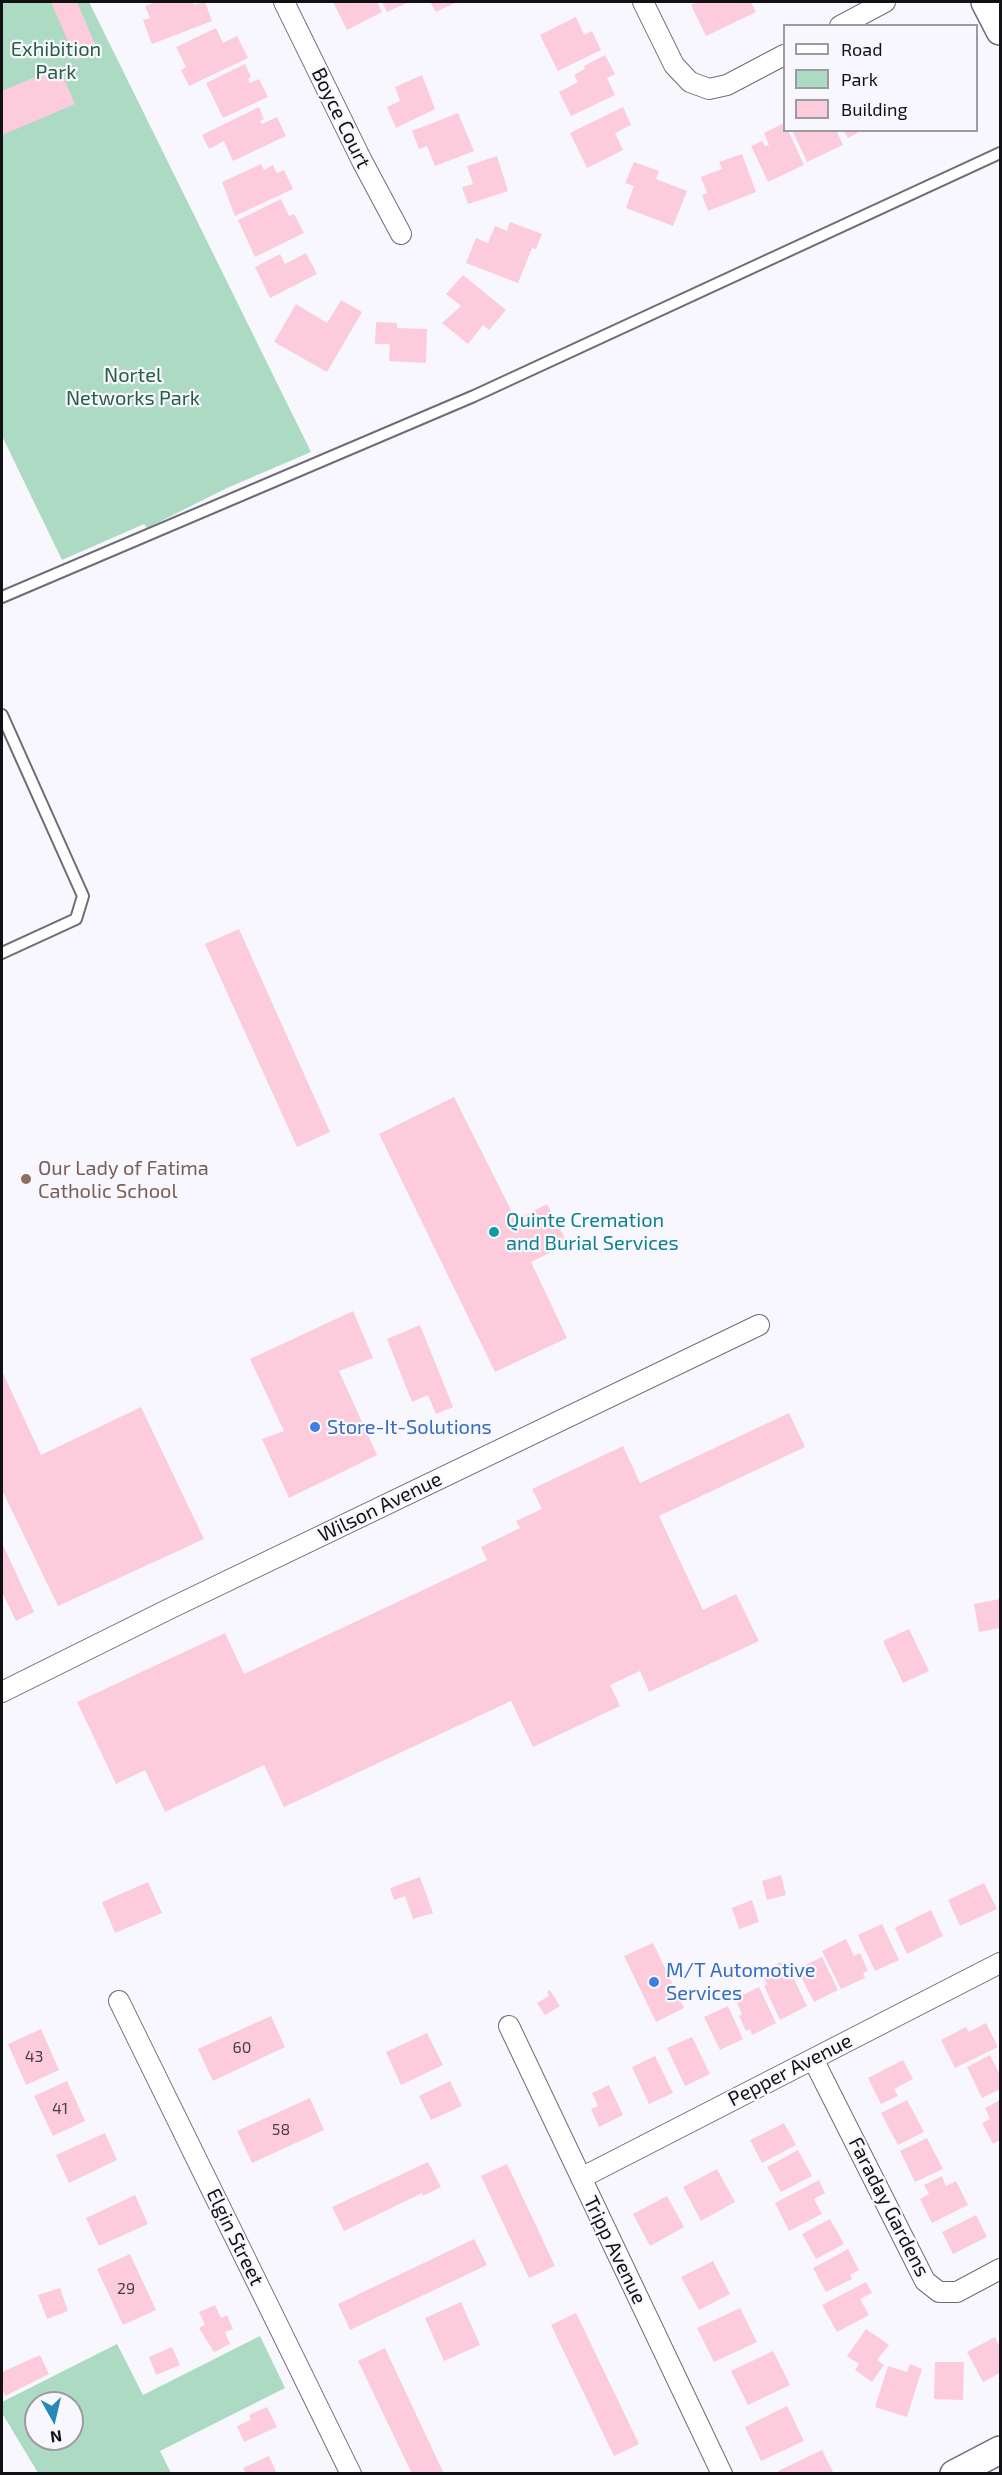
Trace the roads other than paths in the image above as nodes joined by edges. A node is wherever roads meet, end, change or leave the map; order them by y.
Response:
1 (284, 2) edge
2 (643, 2) edge
3 (885, 2) edge
4 (985, 2) edge
5 (844, 24) edge
6 (1000, 31) edge
7 (783, 56) edge
8 (1000, 153) edge
9 (401, 234) dead end
10 (2, 597) edge
11 (2, 715) edge
12 (2, 953) edge
13 (759, 1325) dead end
14 (2, 1692) edge
15 (1000, 1963) edge
16 (119, 2001) dead end
17 (509, 2026) dead end
18 (813, 2059) junction
19 (580, 2178) junction
20 (1000, 2270) edge
21 (1000, 2450) edge
22 (351, 2474) edge
23 (722, 2474) edge
24 (954, 2474) edge

1 - 9 street, Boyce Court
2 - 7 street
3 - 5 street
4 - 6 main road
8 - 10 lane
11 - 12 lane
13 - 14 street, Wilson Avenue
15 - 18 street, Pepper Avenue
16 - 22 street, Elgin Street
17 - 19 street, Tripp Avenue
18 - 19 street, Pepper Avenue
18 - 20 street, Faraday Gardens
19 - 23 street, Tripp Avenue
21 - 24 main road

